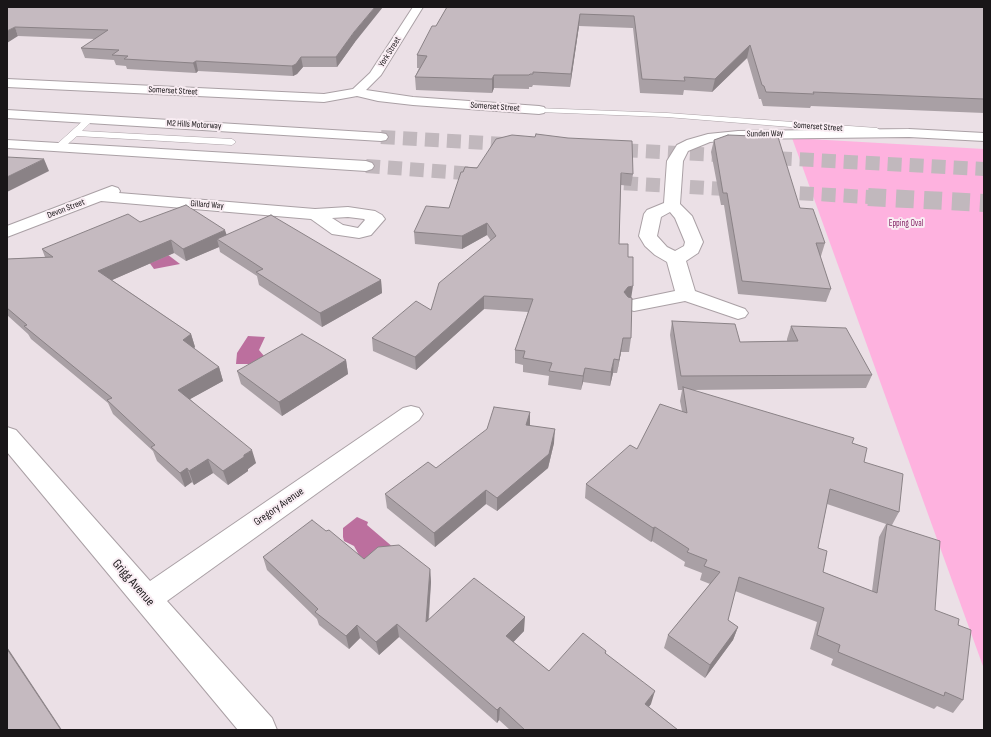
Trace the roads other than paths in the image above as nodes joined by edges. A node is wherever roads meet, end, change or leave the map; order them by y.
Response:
1 (418, 7) edge
2 (7, 83) edge
3 (357, 92) junction
4 (539, 110) joint
5 (7, 114) edge
6 (90, 119) junction
7 (74, 133) junction
8 (909, 133) junction
9 (381, 137) tunnel mouth
10 (984, 137) edge
11 (232, 142) dead end
12 (7, 144) edge
13 (59, 148) junction
14 (366, 166) tunnel mouth
15 (125, 186) dead end
16 (99, 196) junction
17 (672, 205) junction
18 (315, 214) dead end
19 (7, 232) edge
20 (676, 259) junction
21 (686, 295) junction
22 (634, 306) dead end
23 (738, 313) dead end
24 (410, 414) dead end
25 (7, 436) edge
26 (147, 599) junction
27 (260, 730) edge

1 - 3 main road, York Street
2 - 3 main road, Somerset Street
3 - 4 main road, Somerset Street
4 - 8 lane, Somerset Street
5 - 6 main road, M2 Hills Motorway
6 - 7 lane
6 - 9 main road, M2 Hills Motorway
7 - 11 lane
7 - 13 lane
8 - 10 main road, Somerset Street
8 - 17 main road, Sunden Way
12 - 13 main road
13 - 14 main road
15 - 16 main road, Devon Street
16 - 18 main road, Gillard Way
16 - 19 main road, Devon Street
17 - 20 main road
17 - 20 main road
20 - 21 main road
21 - 22 main road
21 - 23 main road
24 - 26 main road, Gregory Avenue
25 - 26 main road, Grigg Avenue
26 - 27 main road, Grigg Avenue

